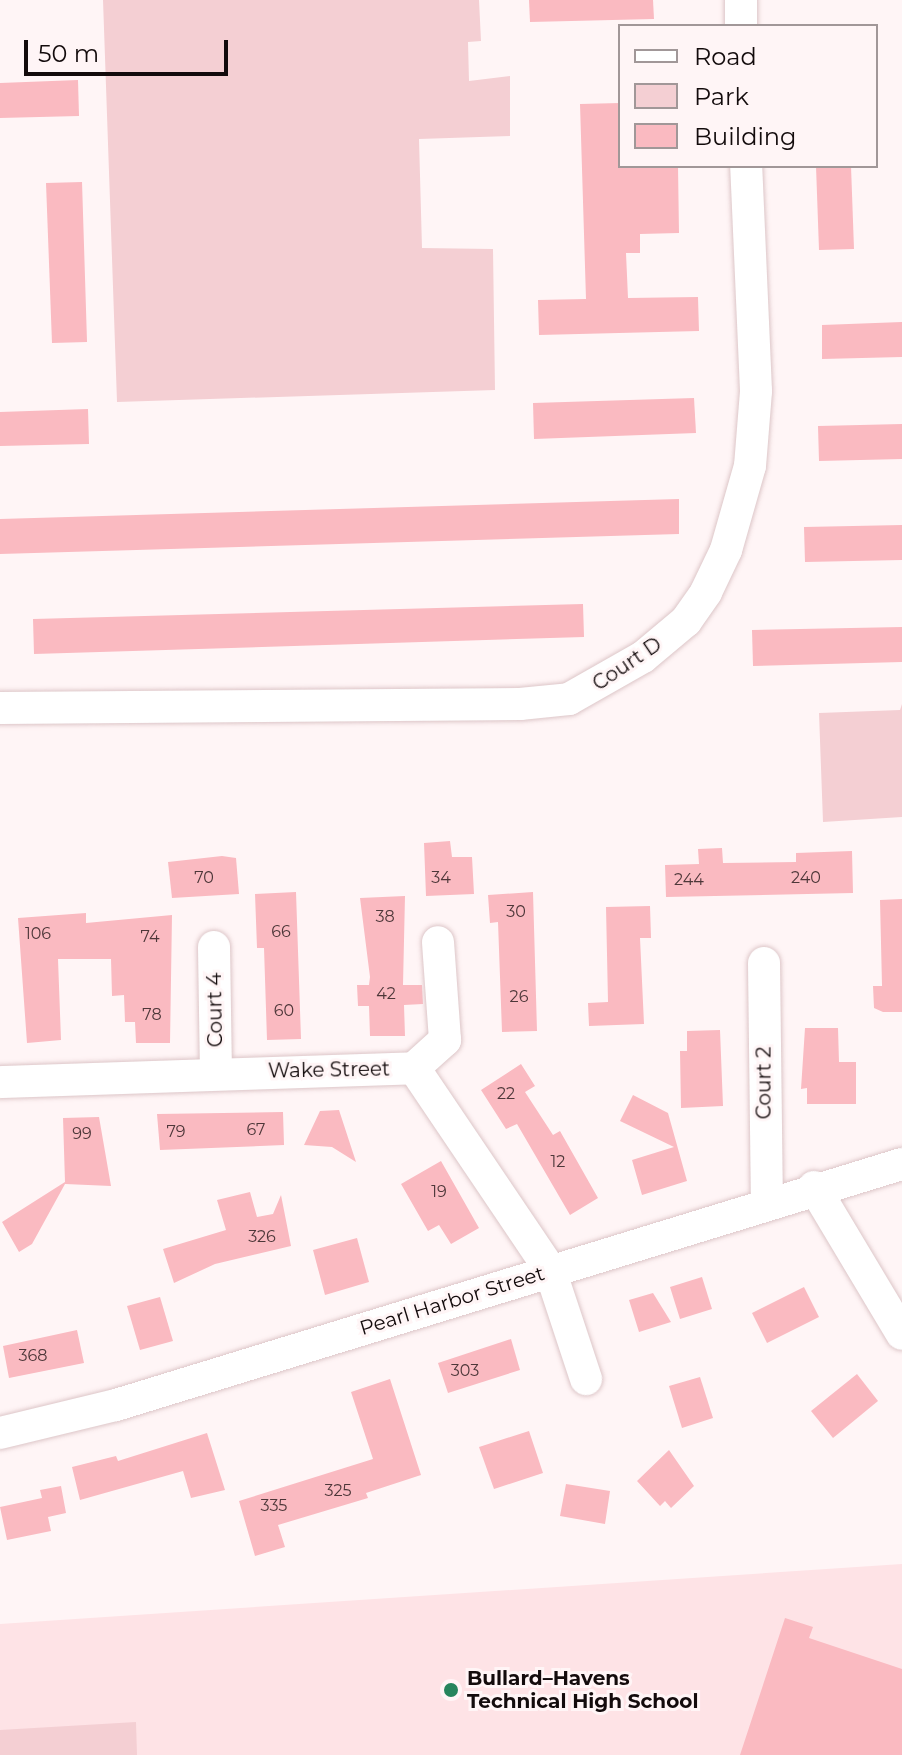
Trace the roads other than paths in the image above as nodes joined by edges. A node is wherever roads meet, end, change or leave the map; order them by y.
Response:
1 (741, 0) edge
2 (741, 24) edge
3 (746, 168) edge
4 (0, 708) edge
5 (438, 942) dead end
6 (214, 947) dead end
7 (764, 963) dead end
8 (414, 1068) junction
9 (216, 1073) junction
10 (0, 1082) edge
11 (902, 1164) edge
12 (814, 1187) junction
13 (767, 1202) junction
14 (550, 1270) junction
15 (902, 1334) edge
16 (586, 1379) dead end
17 (0, 1433) edge

1 - 2 street
3 - 4 street, Court D
5 - 8 street
6 - 9 street, Court 4
7 - 13 street, Court 2
8 - 9 street, Wake Street
8 - 14 street, Wake Street
9 - 10 street, Wake Street
11 - 12 street, Pearl Harbor Street
12 - 13 street, Pearl Harbor Street
12 - 15 street
13 - 14 street, Pearl Harbor Street
14 - 16 street, Wake Street
14 - 17 street, Pearl Harbor Street

